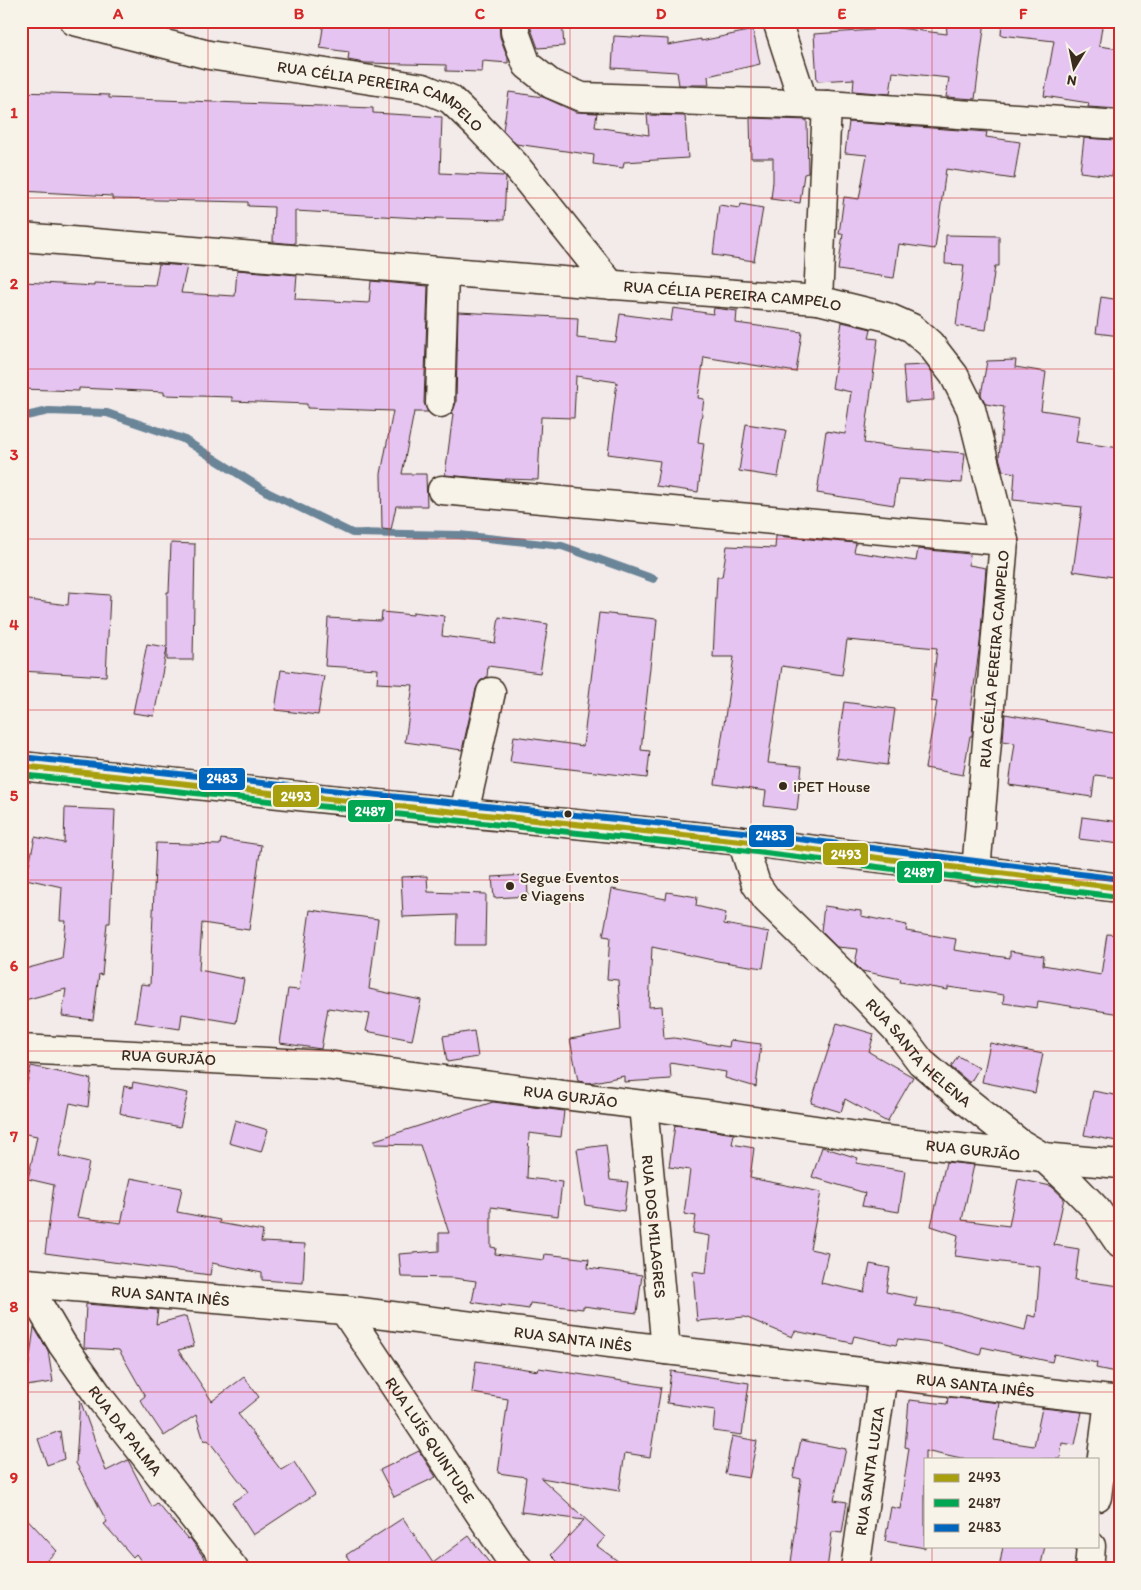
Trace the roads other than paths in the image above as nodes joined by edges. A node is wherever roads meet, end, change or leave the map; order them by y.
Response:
1 (74, 21) edge
2 (515, 21) edge
3 (777, 21) edge
4 (816, 105) junction
5 (1120, 125) edge
6 (21, 237) edge
7 (444, 272) junction
8 (611, 285) junction
9 (818, 300) junction
10 (440, 403) dead end
11 (442, 490) dead end
12 (1004, 541) junction
13 (490, 692) dead end
14 (21, 766) edge
15 (464, 813) junction
16 (742, 841) junction
17 (976, 870) junction
18 (1120, 888) edge
19 (21, 1049) edge
20 (643, 1105) junction
21 (1043, 1157) junction
22 (1120, 1164) edge
23 (1120, 1244) edge
24 (26, 1283) joint
25 (344, 1310) junction
26 (666, 1350) junction
27 (883, 1374) junction
28 (1114, 1400) edge
29 (1098, 1491) edge
30 (1092, 1548) edge
31 (234, 1569) edge
32 (519, 1569) edge
33 (855, 1569) edge
34 (1089, 1569) edge

1 - 8 street, RUA CÉLIA PEREIRA CAMPELO
2 - 4 street
3 - 4 street
4 - 5 street
4 - 9 street
6 - 7 street
7 - 8 street
7 - 10 street
8 - 9 street, RUA CÉLIA PEREIRA CAMPELO
9 - 12 street, RUA CÉLIA PEREIRA CAMPELO
11 - 12 street
12 - 17 street, RUA CÉLIA PEREIRA CAMPELO
13 - 15 street
14 - 15 street
15 - 16 street
16 - 17 street
16 - 21 street, RUA SANTA HELENA
17 - 18 street
19 - 20 street, RUA GURJÃO
20 - 21 street, RUA GURJÃO
20 - 26 street, RUA DOS MILAGRES
21 - 22 street, RUA GURJÃO
21 - 23 street, RUA SANTA HELENA
24 - 25 street, RUA SANTA INÊS
24 - 31 street, RUA DA PALMA
25 - 26 street, RUA SANTA INÊS
25 - 32 street, RUA LUÍS QUINTUDE
26 - 27 street, RUA SANTA INÊS
27 - 28 street, RUA SANTA INÊS
27 - 33 street, RUA SANTA LUZIA
28 - 29 street
30 - 34 street

